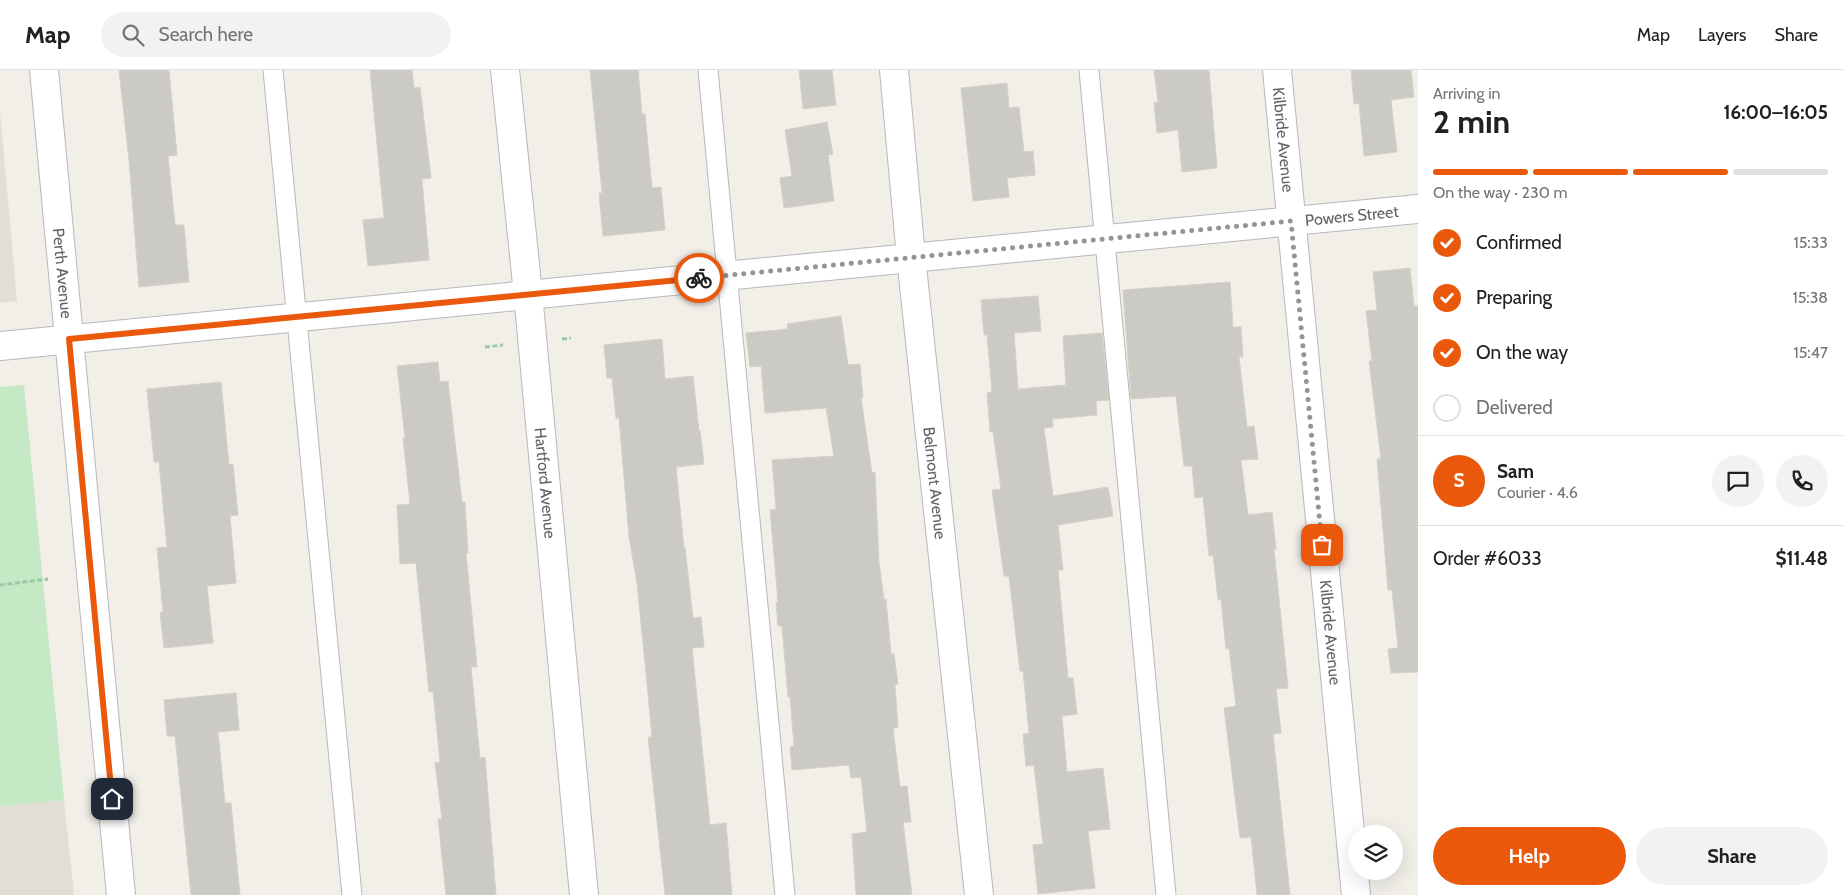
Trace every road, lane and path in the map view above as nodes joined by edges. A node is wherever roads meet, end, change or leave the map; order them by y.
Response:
1 (44, 70) edge
2 (274, 70) edge
3 (505, 70) edge
4 (708, 70) edge
5 (894, 70) edge
6 (1089, 70) edge
7 (1277, 70) edge
8 (1418, 209) edge
9 (1291, 221) junction
10 (1105, 239) junction
11 (911, 257) junction
12 (728, 275) junction
13 (528, 294) junction
14 (297, 317) junction
15 (69, 339) junction
16 (0, 346) edge
17 (48, 580) dead end
18 (0, 585) edge
19 (121, 895) edge
20 (352, 895) edge
21 (584, 895) edge
22 (785, 895) edge
23 (979, 895) edge
24 (1166, 895) edge
25 (1356, 895) edge

1 - 15 street, Perth Avenue
2 - 14 lane
3 - 13 street, Hartford Avenue
4 - 12 lane
5 - 11 street, Belmont Avenue
6 - 10 lane
7 - 9 street, Kilbride Avenue
8 - 9 street, Powers Street
9 - 10 street, Powers Street
9 - 25 street, Kilbride Avenue
10 - 11 street, Powers Street
10 - 24 lane
11 - 12 street, Powers Street
11 - 23 street, Belmont Avenue
12 - 13 street, Powers Street
12 - 22 lane
13 - 14 street, Powers Street
13 - 21 street, Hartford Avenue
14 - 15 street, Powers Street
14 - 20 lane
15 - 16 street, Powers Street
15 - 19 street, Perth Avenue
17 - 18 path

